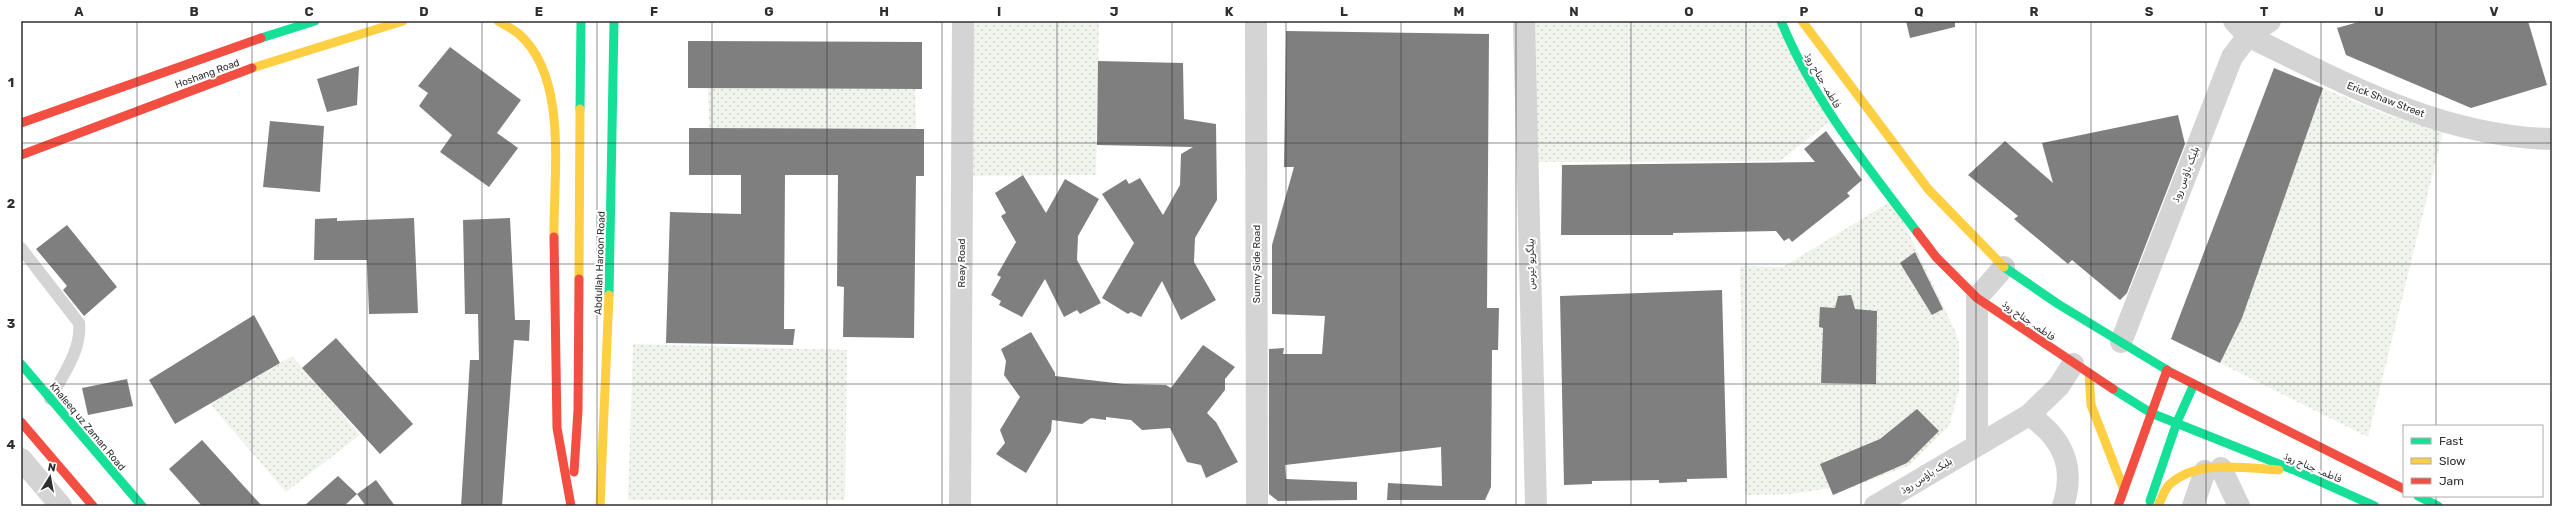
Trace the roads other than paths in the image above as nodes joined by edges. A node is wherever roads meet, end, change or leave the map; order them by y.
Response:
1 (315, 21) edge
2 (403, 21) edge
3 (498, 21) edge
4 (581, 21) edge
5 (614, 21) edge
6 (963, 21) edge
7 (1256, 21) edge
8 (1524, 21) edge
9 (1769, 21) edge
10 (1782, 21) edge
11 (2270, 21) edge
12 (1803, 22) edge
13 (2241, 28) edge
14 (21, 123) edge
15 (2552, 139) edge
16 (21, 155) edge
17 (21, 248) edge
18 (2004, 267) junction
19 (1977, 298) junction
20 (2121, 342) junction
21 (21, 364) edge
22 (2081, 369) junction
23 (2167, 370) junction
24 (2194, 384) junction
25 (50, 399) junction
26 (2151, 413) junction
27 (2029, 415) junction
28 (21, 422) edge
29 (2177, 422) junction
30 (1977, 444) junction
31 (2213, 469) junction
32 (24, 470) edge
33 (2294, 470) junction
34 (2403, 488) edge
35 (2124, 490) junction
36 (2420, 497) edge
37 (140, 504) edge
38 (60, 506) edge
39 (93, 506) edge
40 (571, 506) edge
41 (600, 506) edge
42 (960, 506) edge
43 (1257, 506) edge
44 (1536, 506) edge
45 (1875, 506) edge
46 (2063, 506) edge
47 (2118, 506) edge
48 (2148, 506) edge
49 (2158, 506) edge
50 (2193, 506) edge
51 (2239, 506) edge
52 (2375, 506) edge
53 (2438, 506) edge

1 - 14 main road, Hoshang Road
2 - 16 main road, Hoshang Road
3 - 40 main road
4 - 40 main road, Abdullah Haroon Road
5 - 41 main road, Abdullah Haroon Road
6 - 42 street, Reay Road
7 - 43 street, Sunny Side Road
8 - 44 street, بیلگریو ٹیرس
9 - 10 main road
10 - 12 main road
10 - 19 main road, فاطمہ جناح روڈ
11 - 13 street, بلیک ہاؤس روڈ
12 - 18 main road, فاطمہ جناح روڈ
13 - 15 street, Erick Shaw Street
13 - 20 street, بلیک ہاؤس روڈ
17 - 25 lane
18 - 19 street
18 - 20 main road, فاطمہ جناح روڈ
19 - 22 main road, فاطمہ جناح روڈ
19 - 30 street
20 - 23 main road, فاطمہ جناح روڈ
21 - 25 main road, Khaleeq uz Zaman Road
22 - 26 main road, فاطمہ جناح روڈ
22 - 27 street, بلیک ہاؤس روڈ
22 - 35 main road
23 - 24 main road, فاطمہ جناح روڈ
23 - 26 main road
24 - 29 main road
24 - 34 main road, فاطمہ جناح روڈ
25 - 37 main road, Khaleeq uz Zaman Road
26 - 29 main road, فاطمہ جناح روڈ
26 - 35 main road
27 - 30 street, بلیک ہاؤس روڈ
27 - 46 street
28 - 39 main road
29 - 33 main road, فاطمہ جناح روڈ
29 - 48 main road
30 - 45 street, بلیک ہاؤس روڈ
31 - 33 main road
31 - 49 main road
31 - 50 street
31 - 51 street
32 - 38 street
33 - 52 main road, فاطمہ جناح روڈ
35 - 47 main road
36 - 53 main road

